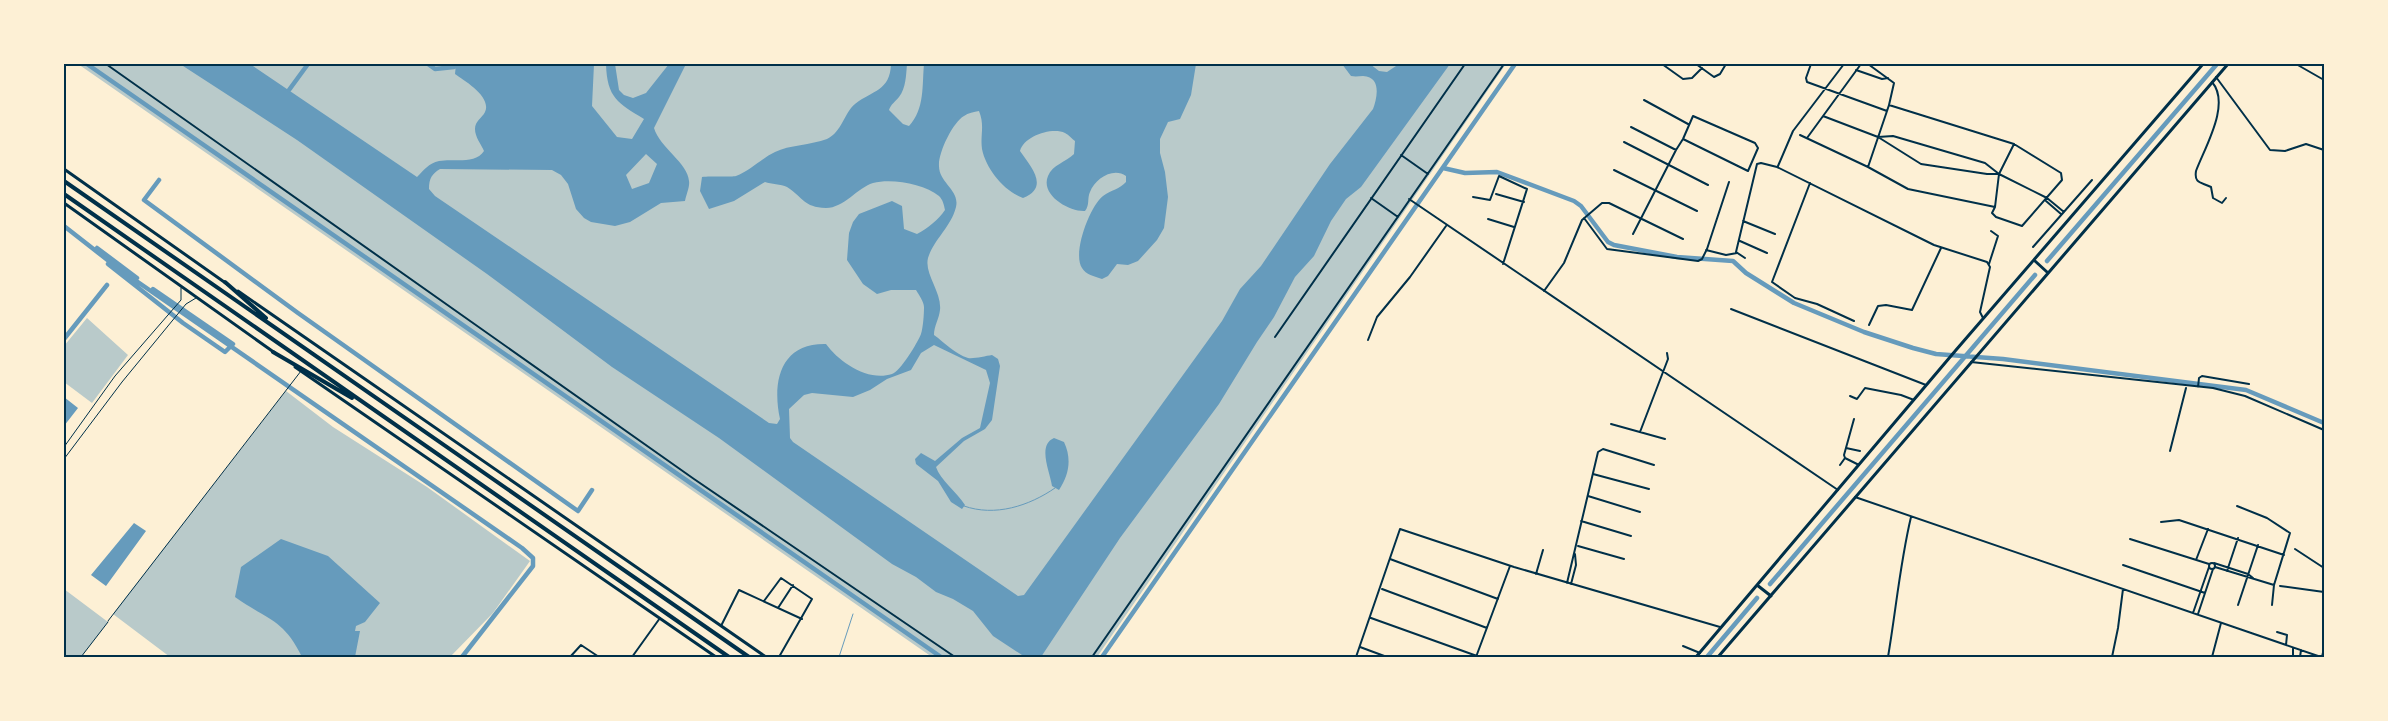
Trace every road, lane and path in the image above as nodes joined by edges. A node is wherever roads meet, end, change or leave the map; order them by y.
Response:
1 (106, 64) edge
2 (1465, 64) edge
3 (1504, 64) edge
4 (1662, 64) edge
5 (1696, 64) edge
6 (1726, 64) edge
7 (1811, 64) edge
8 (1844, 64) edge
9 (1860, 64) edge
10 (1868, 64) edge
11 (2203, 64) edge
12 (2228, 64) edge
13 (2296, 64) edge
14 (1702, 68) junction
15 (1856, 70) junction
16 (2216, 77) junction
17 (1888, 78) junction
18 (2324, 80) edge
19 (2212, 82) junction
20 (1827, 89) junction
21 (1840, 93) junction
22 (1644, 100) dead end
23 (1889, 105) junction
24 (1888, 111) junction
25 (1823, 116) junction
26 (1688, 124) junction
27 (1631, 127) dead end
28 (1800, 135) dead end
29 (1878, 137) junction
30 (1807, 138) junction
31 (1683, 139) junction
32 (1624, 142) dead end
33 (2014, 144) junction
34 (1676, 150) junction
35 (2324, 150) edge
36 (1401, 155) junction
37 (1668, 164) junction
38 (1868, 166) junction
39 (1777, 167) junction
40 (64, 170) edge
41 (1614, 170) dead end
42 (1428, 174) junction
43 (1999, 174) junction
44 (2092, 180) dead end
45 (64, 181) edge
46 (1729, 182) dead end
47 (1810, 183) junction
48 (1708, 184) dead end
49 (1656, 192) junction
50 (64, 194) edge
51 (1496, 194) dead end
52 (1474, 197) dead end
53 (1370, 198) junction
54 (2226, 198) dead end
55 (1409, 199) junction
56 (2046, 199) junction
57 (64, 202) edge
58 (1524, 202) junction
59 (1995, 207) junction
60 (1697, 211) dead end
61 (2063, 213) junction
62 (1398, 216) junction
63 (1585, 217) junction
64 (1488, 219) dead end
65 (1642, 219) junction
66 (1743, 222) junction
67 (1446, 226) junction
68 (1515, 227) junction
69 (1991, 230) dead end
70 (2049, 230) junction
71 (1633, 234) dead end
72 (1775, 234) dead end
73 (2056, 236) junction
74 (1683, 239) dead end
75 (1740, 240) junction
76 (2033, 247) dead end
77 (1941, 248) junction
78 (1706, 250) junction
79 (1767, 252) dead end
80 (1737, 253) junction
81 (1746, 258) dead end
82 (2034, 261) junction
83 (1503, 264) junction
84 (1989, 264) junction
85 (2048, 272) junction
86 (225, 282) junction
87 (180, 285) junction
88 (1544, 291) junction
89 (197, 297) junction
90 (1731, 308) dead end
91 (1983, 318) junction
92 (1854, 321) dead end
93 (1869, 325) dead end
94 (1275, 337) dead end
95 (1368, 340) dead end
96 (294, 341) junction
97 (273, 352) junction
98 (1667, 353) dead end
99 (1971, 362) junction
100 (1662, 370) junction
101 (301, 371) junction
102 (2249, 384) dead end
103 (1927, 385) junction
104 (2198, 386) junction
105 (2187, 387) junction
106 (1850, 396) dead end
107 (1914, 400) junction
108 (378, 414) junction
109 (1854, 418) dead end
110 (1611, 424) dead end
111 (2324, 430) edge
112 (1640, 432) junction
113 (1664, 439) dead end
114 (64, 447) edge
115 (1846, 448) junction
116 (1860, 451) dead end
117 (2170, 451) dead end
118 (1845, 458) junction
119 (64, 459) edge
120 (1654, 465) dead end
121 (1840, 465) dead end
122 (1858, 465) junction
123 (1593, 474) junction
124 (1649, 488) dead end
125 (1838, 490) junction
126 (1588, 496) junction
127 (1855, 498) junction
128 (2237, 506) dead end
129 (1640, 512) dead end
130 (1911, 517) junction
131 (1581, 522) junction
132 (2161, 522) dead end
133 (2208, 528) junction
134 (1631, 536) dead end
135 (2238, 538) junction
136 (2130, 539) dead end
137 (2258, 545) junction
138 (1577, 546) junction
139 (2295, 548) dead end
140 (1543, 550) dead end
141 (1575, 554) junction
142 (2284, 555) junction
143 (1390, 559) junction
144 (1624, 559) dead end
145 (2196, 560) junction
146 (2214, 563) junction
147 (2123, 565) dead end
148 (1510, 566) junction
149 (2209, 566) junction
150 (2229, 566) junction
151 (2214, 568) junction
152 (2324, 568) edge
153 (2228, 571) junction
154 (1536, 574) junction
155 (2248, 574) junction
156 (2246, 578) junction
157 (2253, 578) junction
158 (1567, 583) junction
159 (1571, 584) junction
160 (793, 585) junction
161 (1757, 585) junction
162 (2274, 585) junction
163 (2280, 586) dead end
164 (1381, 588) junction
165 (2123, 589) junction
166 (2201, 591) junction
167 (2324, 592) edge
168 (2206, 593) junction
169 (1771, 596) junction
170 (1498, 600) junction
171 (764, 601) junction
172 (2238, 605) dead end
173 (2272, 605) dead end
174 (778, 608) junction
175 (2193, 613) junction
176 (2198, 615) junction
177 (660, 618) junction
178 (1370, 618) junction
179 (802, 619) junction
180 (2221, 622) junction
181 (721, 626) junction
182 (1487, 628) junction
183 (1721, 628) junction
184 (2277, 632) dead end
185 (2286, 645) junction
186 (1683, 646) dead end
187 (1360, 647) junction
188 (2293, 648) junction
189 (2324, 648) edge
190 (2301, 650) junction
191 (1700, 653) junction
192 (81, 657) edge
193 (570, 657) edge
194 (599, 657) edge
195 (632, 657) edge
196 (716, 657) edge
197 (729, 657) edge
198 (749, 657) edge
199 (766, 657) edge
200 (778, 657) edge
201 (955, 657) edge
202 (1092, 657) edge
203 (1356, 657) edge
204 (1388, 657) edge
205 (1476, 657) edge
206 (1696, 657) edge
207 (1718, 657) edge
208 (1888, 657) edge
209 (2112, 657) edge
210 (2212, 657) edge
211 (2293, 657) edge
212 (2300, 657) edge
213 (2322, 657) edge

1 - 201 street
2 - 36 street
3 - 42 street
4 - 14 street
5 - 14 street
6 - 14 street
7 - 20 street
8 - 20 street
9 - 15 street
10 - 17 street
11 - 73 main road
12 - 16 main road
13 - 18 street
15 - 17 street
15 - 21 street
16 - 19 main road
16 - 35 street
17 - 23 street
19 - 54 street
19 - 85 main road
20 - 21 street
20 - 39 street
21 - 24 street
21 - 25 street
22 - 26 street
23 - 24 street
23 - 33 street
24 - 29 street
25 - 29 street
25 - 30 street
26 - 31 street
26 - 31 street
27 - 34 street
28 - 30 street
29 - 38 street
29 - 43 street
29 - 43 street
30 - 38 street
31 - 34 street
32 - 37 street
33 - 43 street
33 - 56 street
34 - 37 street
36 - 42 street
36 - 53 street
37 - 48 street
37 - 49 street
38 - 59 street
39 - 47 street
39 - 66 street
40 - 86 main road
41 - 49 street
42 - 55 street
43 - 56 street
43 - 59 street
44 - 61 street
45 - 96 highway
46 - 78 street
47 - 77 street
47 - 92 street
49 - 60 street
49 - 65 street
50 - 108 highway
51 - 58 street
52 - 58 street
53 - 62 street
53 - 94 street
55 - 62 street
55 - 67 street
56 - 59 street
56 - 61 street
57 - 87 main road
58 - 68 street
61 - 70 street
62 - 202 street
63 - 65 street
63 - 78 street
63 - 88 street
64 - 68 street
65 - 71 street
65 - 74 street
66 - 72 street
66 - 75 street
67 - 83 street
67 - 95 street
68 - 83 street
69 - 84 street
70 - 73 street
70 - 76 street
73 - 82 main road
75 - 79 street
75 - 80 street
77 - 84 street
77 - 93 street
78 - 80 street
80 - 81 street
82 - 85 main road
82 - 91 main road
83 - 88 street
84 - 91 street
85 - 99 main road
86 - 96 highway
86 - 181 main road
87 - 89 main road
87 - 114 street
88 - 100 street
89 - 97 main road
89 - 119 street
90 - 103 street
91 - 103 main road
96 - 198 highway
97 - 101 main road
97 - 108 highway
98 - 100 street
99 - 105 street
99 - 127 main road
100 - 112 street
100 - 125 street
101 - 177 main road
101 - 192 street
102 - 104 street
103 - 107 main road
104 - 105 street
104 - 111 street
105 - 117 street
106 - 107 street
107 - 122 main road
108 - 197 highway
109 - 115 street
110 - 112 street
112 - 113 street
115 - 116 street
115 - 118 street
118 - 121 street
118 - 122 street
120 - 123 street
122 - 125 main road
123 - 124 street
123 - 126 street
125 - 161 main road
126 - 129 street
126 - 131 street
127 - 130 street
127 - 169 main road
128 - 142 street
130 - 165 street
130 - 208 street
131 - 134 street
131 - 138 street
132 - 133 street
133 - 135 street
133 - 145 street
135 - 137 street
135 - 150 street
136 - 145 street
137 - 142 street
137 - 155 street
138 - 141 street
138 - 144 street
139 - 152 street
140 - 154 street
141 - 158 street
141 - 159 street
142 - 162 street
143 - 148 street
143 - 164 street
143 - 170 street
145 - 149 street
146 - 149 street
146 - 150 street
146 - 151 street
147 - 166 street
148 - 154 street
148 - 170 street
149 - 151 street
149 - 166 street
150 - 153 street
150 - 155 street
151 - 153 street
151 - 168 street
153 - 156 street
154 - 158 street
155 - 156 street
155 - 157 street
156 - 157 street
156 - 172 street
157 - 162 street
158 - 159 street
159 - 183 street
160 - 171 street
160 - 174 street
160 - 179 street
161 - 169 main road
161 - 183 main road
162 - 173 street
163 - 167 street
164 - 178 street
164 - 182 street
165 - 175 street
165 - 209 street
166 - 168 street
166 - 175 street
168 - 176 street
169 - 207 main road
170 - 182 street
171 - 174 street
171 - 181 street
174 - 179 street
175 - 176 street
176 - 180 street
177 - 195 street
177 - 196 main road
178 - 187 street
178 - 205 street
179 - 200 street
180 - 185 street
180 - 210 street
181 - 199 main road
182 - 205 street
183 - 191 main road
184 - 185 street
185 - 188 street
186 - 191 street
187 - 203 street
187 - 204 street
188 - 190 street
188 - 211 street
189 - 213 street
190 - 212 street
190 - 213 street
191 - 206 main road
193 - 194 street

